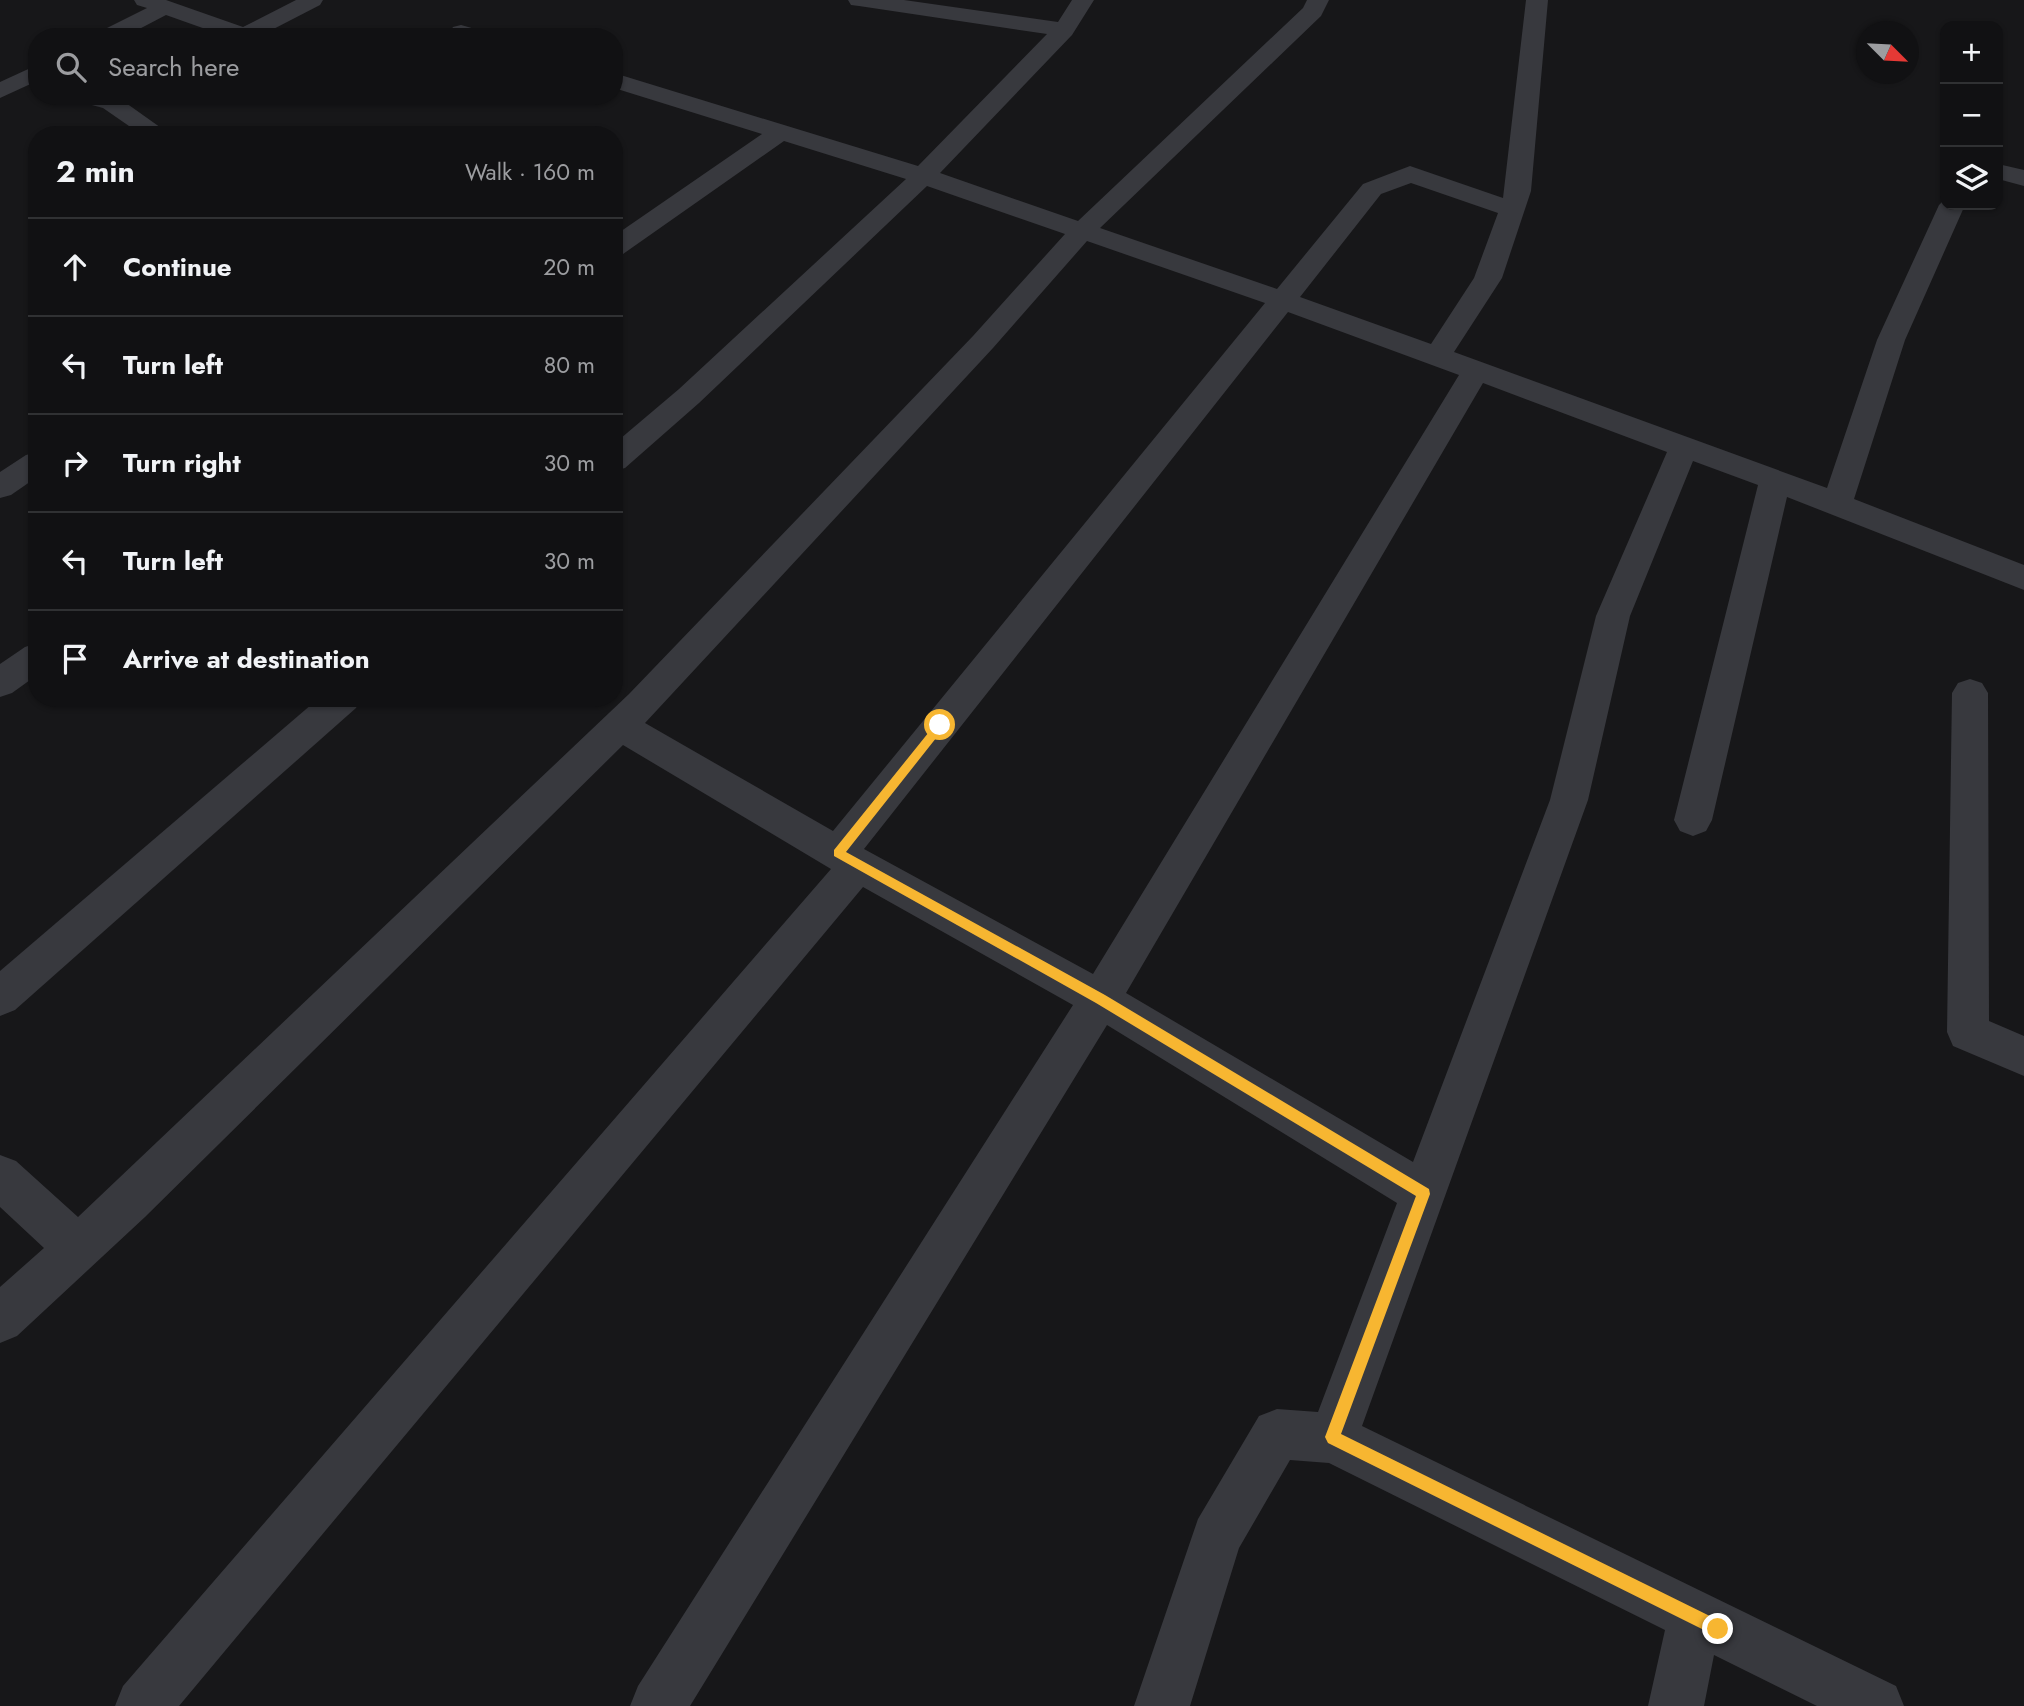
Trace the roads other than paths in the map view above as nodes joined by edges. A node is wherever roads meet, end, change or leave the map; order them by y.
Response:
1 (312, 0) edge
2 (859, 0) edge
3 (1083, 0) edge
4 (1318, 0) edge
5 (1537, 0) edge
6 (155, 4) edge
7 (120, 28) edge
8 (220, 28) edge
9 (258, 28) edge
10 (1064, 30) junction
11 (28, 76) edge
12 (28, 83) edge
13 (623, 83) edge
14 (1, 90) edge
15 (125, 105) edge
16 (149, 126) edge
17 (780, 132) junction
18 (2003, 173) edge
19 (923, 176) junction
20 (2024, 178) edge
21 (1511, 209) junction
22 (1950, 210) edge
23 (1083, 230) junction
24 (623, 242) edge
25 (1283, 300) junction
26 (1457, 363) junction
27 (1684, 447) junction
28 (623, 453) edge
29 (28, 468) edge
30 (1775, 480) junction
31 (0, 487) edge
32 (1837, 504) junction
33 (2024, 578) edge
34 (28, 662) edge
35 (0, 682) edge
36 (1970, 693) dead end
37 (333, 707) edge
38 (619, 725) junction
39 (1693, 820) dead end
40 (848, 859) junction
41 (0, 998) edge
42 (1100, 999) junction
43 (2024, 1056) edge
44 (0, 1177) edge
45 (1424, 1194) junction
46 (78, 1248) junction
47 (0, 1319) edge
48 (1333, 1437) junction
49 (1695, 1618) junction
50 (143, 1706) edge
51 (658, 1706) edge
52 (1161, 1706) edge
53 (1676, 1706) edge
54 (1876, 1706) edge

1 - 9 street
2 - 10 street
3 - 10 street
4 - 23 street
5 - 21 street
6 - 7 street
6 - 8 street
10 - 19 street
11 - 14 street
12 - 14 street
13 - 17 street
15 - 16 street
17 - 19 street
17 - 24 street
18 - 20 street
19 - 23 street
19 - 28 street
21 - 25 street
21 - 26 street
22 - 32 street
23 - 25 street
23 - 38 street
25 - 26 street
25 - 40 street
26 - 27 street
26 - 42 street
27 - 30 street
27 - 45 street
29 - 31 street
30 - 32 street
30 - 39 street
32 - 33 street
34 - 35 street
36 - 43 street
37 - 41 street
38 - 40 street
38 - 46 street
40 - 42 street
40 - 50 street
42 - 45 street
42 - 51 street
44 - 46 street
45 - 48 street
46 - 47 street
48 - 49 street
48 - 52 street
49 - 53 street
49 - 54 street

